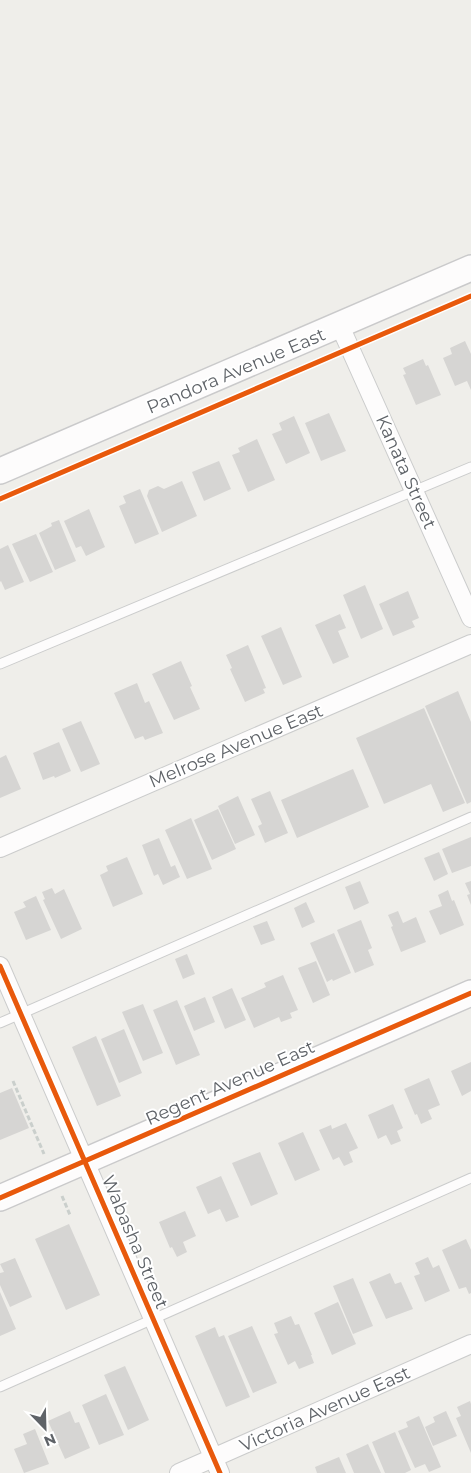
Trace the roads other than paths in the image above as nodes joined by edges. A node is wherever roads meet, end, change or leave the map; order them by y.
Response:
1 (471, 268) edge
2 (340, 326) junction
3 (471, 467) edge
4 (0, 471) edge
5 (414, 491) junction
6 (471, 618) edge
7 (471, 644) edge
8 (0, 664) edge
9 (471, 817) edge
10 (0, 848) edge
11 (0, 966) edge
12 (471, 993) edge
13 (21, 1014) junction
14 (0, 1023) edge
15 (85, 1161) junction
16 (471, 1178) edge
17 (0, 1198) edge
18 (154, 1320) junction
19 (471, 1344) edge
20 (0, 1387) edge
21 (217, 1466) edge
22 (178, 1473) edge

1 - 2 street, Pandora Avenue East
2 - 4 street, Pandora Avenue East
2 - 5 street, Kanata Street
3 - 5 lane
5 - 6 street, Kanata Street
5 - 8 lane
7 - 10 street, Melrose Avenue East
9 - 13 lane
11 - 13 street, Wabasha Street
12 - 15 street, Regent Avenue East
13 - 14 lane
13 - 15 street, Wabasha Street
15 - 17 street, Regent Avenue East
15 - 18 street, Wabasha Street
16 - 18 lane
18 - 20 lane
18 - 21 street, Wabasha Street
19 - 21 street, Victoria Avenue East
21 - 22 street, Victoria Avenue East

